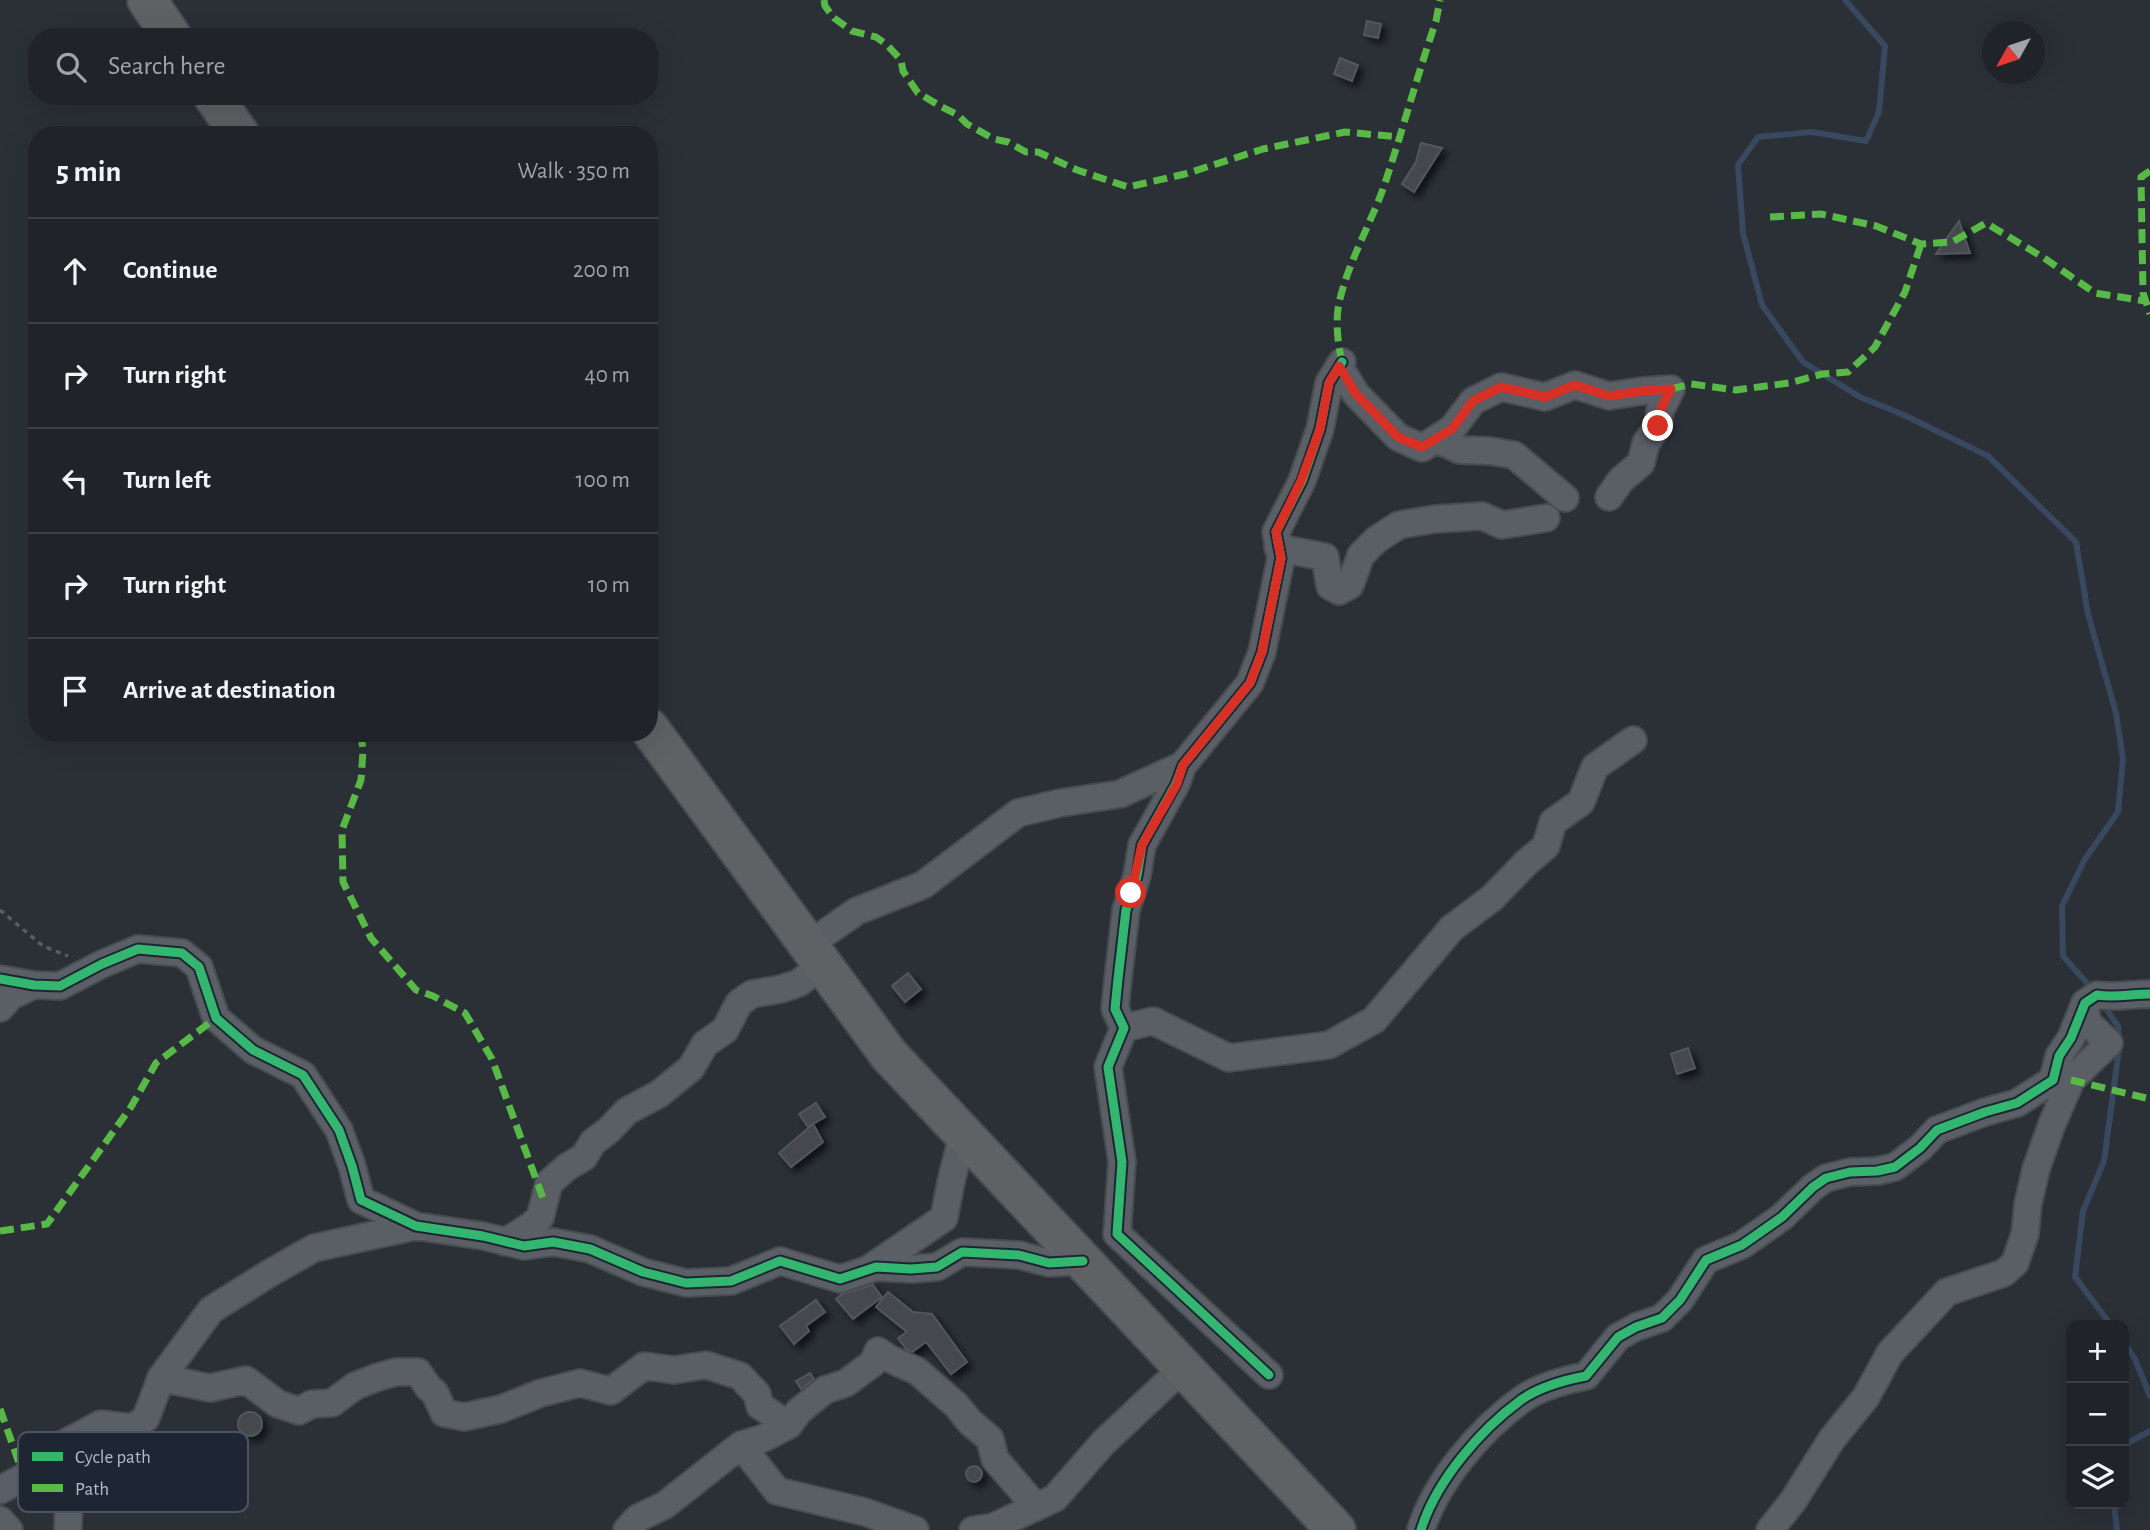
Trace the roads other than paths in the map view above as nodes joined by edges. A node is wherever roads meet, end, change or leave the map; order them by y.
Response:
1 (147, 0) edge
2 (166, 28) edge
3 (219, 105) edge
4 (234, 126) edge
5 (1436, 439) junction
6 (1609, 496) dead end
7 (1565, 498) dead end
8 (1546, 518) dead end
9 (1279, 548) junction
10 (658, 740) edge
11 (1633, 740) dead end
12 (1183, 765) junction
13 (815, 954) junction
14 (0, 979) edge
15 (34, 985) junction
16 (2150, 994) edge
17 (2085, 1003) junction
18 (0, 1008) edge
19 (1124, 1028) junction
20 (963, 1134) junction
21 (416, 1226) junction
22 (505, 1241) junction
23 (1083, 1261) junction
24 (869, 1269) junction
25 (1183, 1368) junction
26 (1269, 1375) dead end
27 (161, 1378) junction
28 (789, 1425) junction
29 (86, 1432) edge
30 (741, 1445) junction
31 (18, 1480) edge
32 (0, 1490) edge
33 (1036, 1507) junction
34 (68, 1512) edge
35 (0, 1520) edge
36 (9, 1530) edge
37 (68, 1530) edge
38 (627, 1530) edge
39 (915, 1530) edge
40 (973, 1530) edge
41 (1336, 1530) edge
42 (1421, 1530) edge
43 (1770, 1530) edge

1 - 2 highway
3 - 4 highway
5 - 6 street
5 - 7 street
5 - 9 street
8 - 9 street
9 - 12 street
10 - 13 highway
11 - 19 street
12 - 13 street
12 - 19 street
13 - 20 highway
13 - 22 street
14 - 15 street
15 - 18 street
15 - 21 street
16 - 17 street
17 - 42 street
17 - 43 street
19 - 26 street
20 - 23 highway
20 - 24 street
21 - 22 street
21 - 27 street
22 - 24 street
23 - 24 street
23 - 25 highway
25 - 33 street
25 - 41 highway
27 - 28 street
27 - 29 street
28 - 30 street
28 - 33 street
30 - 38 street
30 - 39 street
31 - 32 street
33 - 40 street
34 - 37 street
35 - 36 street

